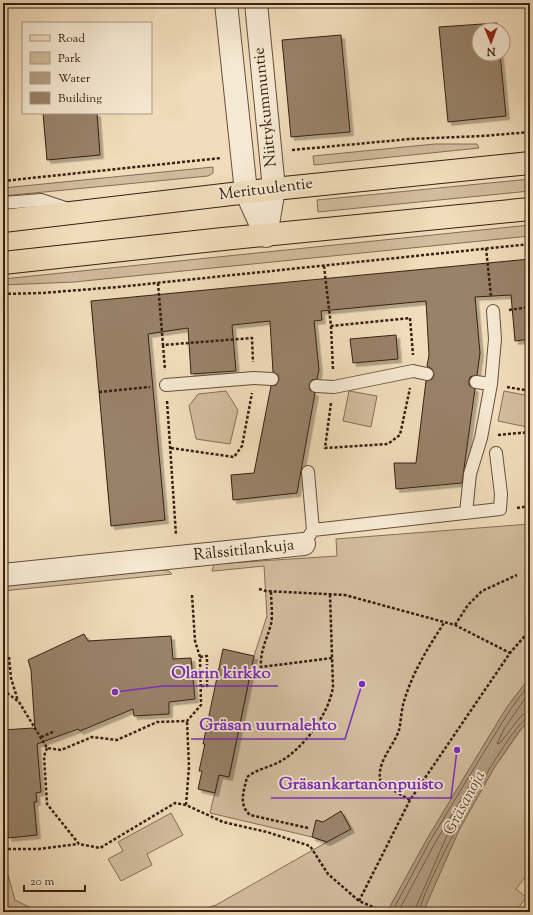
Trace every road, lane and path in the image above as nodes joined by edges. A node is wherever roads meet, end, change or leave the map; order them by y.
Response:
1 (226, 3) edge
2 (256, 3) edge
3 (530, 132) edge
4 (271, 153) junction
5 (243, 156) junction
6 (530, 163) edge
7 (3, 181) edge
8 (274, 189) junction
9 (246, 192) junction
10 (3, 204) edge
11 (530, 209) edge
12 (81, 213) junction
13 (3, 221) edge
14 (266, 236) junction
15 (530, 244) edge
16 (486, 248) junction
17 (3, 263) edge
18 (324, 266) junction
19 (158, 283) junction
20 (3, 294) edge
21 (491, 296) dead end
22 (493, 311) dead end
23 (413, 372) junction
24 (426, 374) dead end
25 (254, 378) junction
26 (272, 379) dead end
27 (476, 382) dead end
28 (491, 384) junction
29 (166, 385) joint
30 (316, 386) dead end
31 (530, 391) edge
32 (99, 392) dead end
33 (530, 432) edge
34 (481, 438) junction
35 (325, 448) dead end
36 (496, 452) dead end
37 (308, 472) dead end
38 (466, 513) junction
39 (309, 537) junction
40 (176, 540) dead end
41 (3, 575) edge
42 (517, 575) dead end
43 (259, 589) dead end
44 (271, 592) junction
45 (330, 594) junction
46 (192, 595) dead end
47 (444, 623) junction
48 (455, 625) junction
49 (530, 630) edge
50 (510, 653) junction
51 (9, 657) dead end
52 (200, 657) junction
53 (332, 658) junction
54 (201, 686) junction
55 (3, 690) edge
56 (18, 702) junction
57 (187, 721) junction
58 (55, 731) dead end
59 (41, 737) junction
60 (47, 748) junction
61 (410, 800) junction
62 (186, 804) junction
63 (308, 828) dead end
64 (79, 844) junction
65 (3, 849) edge
66 (359, 901) junction
67 (385, 912) edge

1 - 5 street, Niittykummuntie
2 - 4 street, Niittykummuntie
3 - 4 path
4 - 8 street, Niittykummuntie
5 - 7 path
5 - 9 street, Niittykummuntie
6 - 8 main road, Merituulentie
8 - 9 main road, Merituulentie
8 - 14 street, Niittykummuntie
9 - 12 main road, Merituulentie
9 - 14 street, Niittykummuntie
10 - 12 lane
11 - 14 main road
12 - 13 main road, Merituulentie
14 - 17 main road
15 - 16 path
16 - 18 path
16 - 21 path
18 - 19 path
18 - 23 path
19 - 20 path
19 - 25 path
22 - 28 lane
23 - 24 lane
23 - 30 lane
23 - 35 path
25 - 26 lane
25 - 29 lane
25 - 40 path
27 - 28 lane
28 - 31 path
28 - 34 lane
29 - 32 path
33 - 34 path
34 - 38 lane
36 - 38 lane, Rälssitilankuja
37 - 39 lane
38 - 39 lane, Rälssitilankuja
39 - 41 street, Rälssitilankuja
42 - 48 path
43 - 44 path
44 - 45 path
44 - 53 path
45 - 47 path
45 - 53 path
46 - 52 path
47 - 48 path
47 - 61 path
48 - 50 path
49 - 50 path
50 - 61 path
51 - 56 path
52 - 54 path
52 - 54 path
53 - 63 path
54 - 57 path
55 - 56 path
56 - 59 path
57 - 60 path
57 - 62 path
58 - 59 path
59 - 60 path
60 - 64 path
61 - 66 path
62 - 64 path
62 - 66 path
64 - 65 path
66 - 67 path

